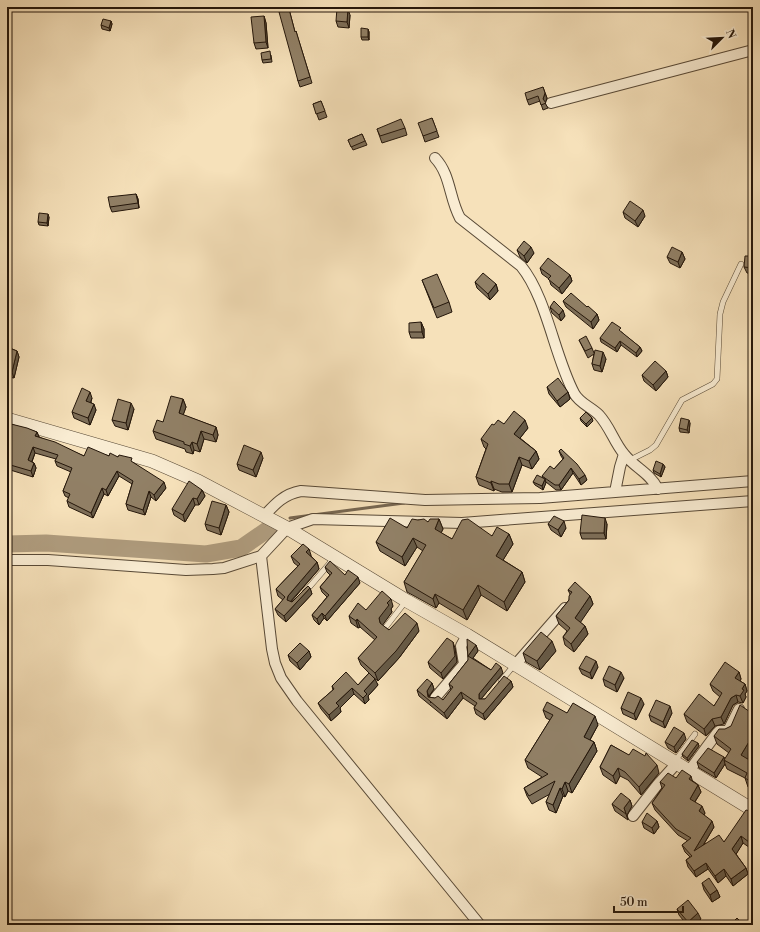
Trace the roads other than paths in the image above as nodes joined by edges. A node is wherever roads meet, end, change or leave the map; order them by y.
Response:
1 (753, 50) edge
2 (551, 103) dead end
3 (435, 158) dead end
4 (741, 264) dead end
5 (7, 419) edge
6 (627, 457) junction
7 (753, 481) edge
8 (658, 489) junction
9 (615, 492) junction
10 (753, 501) edge
11 (264, 516) junction
12 (287, 528) junction
13 (261, 556) junction
14 (335, 557) junction
15 (7, 560) edge
16 (299, 599) edge
17 (407, 601) junction
18 (566, 606) edge
19 (385, 628) edge
20 (467, 635) junction
21 (516, 664) junction
22 (498, 686) edge
23 (435, 698) edge
24 (740, 708) edge
25 (696, 734) dead end
26 (676, 762) junction
27 (689, 771) junction
28 (753, 810) edge
29 (633, 816) dead end
30 (480, 925) edge

1 - 2 street
3 - 6 street
4 - 6 lane
5 - 11 street
6 - 8 street
6 - 9 street
7 - 8 street
8 - 9 street
9 - 11 street
10 - 12 street
11 - 12 street
12 - 13 street
12 - 14 street
13 - 15 street
13 - 30 street
14 - 16 lane
14 - 17 street
17 - 19 lane
17 - 20 street
18 - 21 street
20 - 21 street
20 - 23 street
21 - 22 lane
21 - 26 street
24 - 27 street
25 - 26 lane
26 - 27 street
26 - 29 street
27 - 28 street

